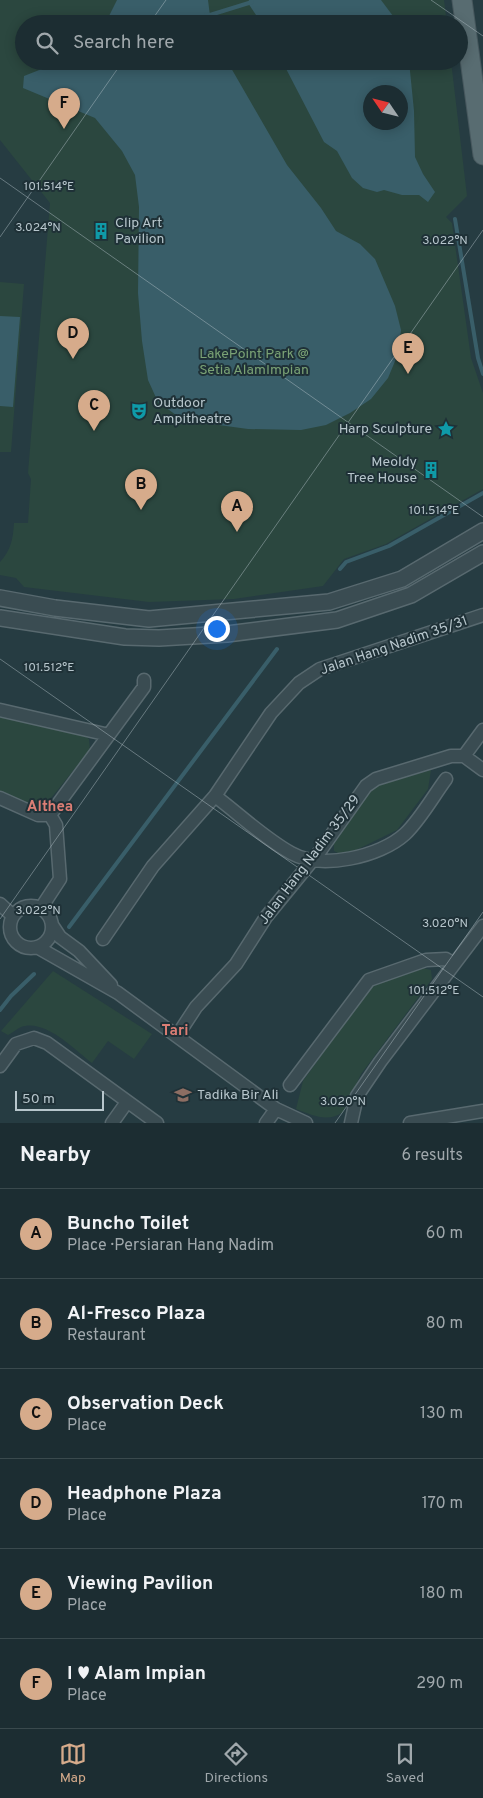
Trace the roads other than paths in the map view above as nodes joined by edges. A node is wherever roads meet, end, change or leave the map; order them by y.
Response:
1 (462, 0) edge
2 (464, 15) edge
3 (468, 44) edge
4 (483, 155) edge
5 (483, 530) edge
6 (483, 553) edge
7 (0, 598) edge
8 (483, 615) edge
9 (0, 618) edge
10 (144, 680) dead end
11 (0, 710) edge
12 (483, 730) edge
13 (109, 735) junction
14 (464, 756) junction
15 (483, 770) edge
16 (446, 779) dead end
17 (214, 796) junction
18 (0, 798) edge
19 (50, 815) junction
20 (312, 860) junction
21 (0, 904) edge
22 (41, 908) junction
23 (13, 916) junction
24 (52, 926) junction
25 (483, 926) edge
26 (103, 939) dead end
27 (38, 947) junction
28 (454, 964) junction
29 (118, 993) junction
30 (176, 1036) junction
31 (0, 1066) edge
32 (290, 1085) dead end
33 (127, 1102) junction
34 (276, 1109) junction
35 (483, 1111) edge
36 (112, 1123) edge
37 (157, 1123) edge
38 (266, 1123) edge
39 (306, 1123) edge
40 (351, 1123) edge
41 (410, 1123) edge

1 - 2 main road
3 - 4 main road
5 - 7 street
6 - 9 street
8 - 17 street, Jalan Hang Nadim 35/31
10 - 13 street
11 - 13 street
12 - 14 street
13 - 19 street
14 - 15 street
14 - 20 street, Jalan Hang Nadim 35/29
16 - 20 street
17 - 20 street
17 - 26 street, Jalan Hang Nadim 35/31
18 - 19 street
19 - 22 street
20 - 30 street, Jalan Hang Nadim 35/29
21 - 23 street
22 - 23 street
22 - 24 street
23 - 27 street
24 - 27 street
24 - 29 street
25 - 28 street
27 - 29 street
28 - 32 street
28 - 40 street
29 - 30 street
30 - 34 street
31 - 33 street
33 - 36 street
33 - 37 street
34 - 38 street
34 - 39 street
35 - 41 street

